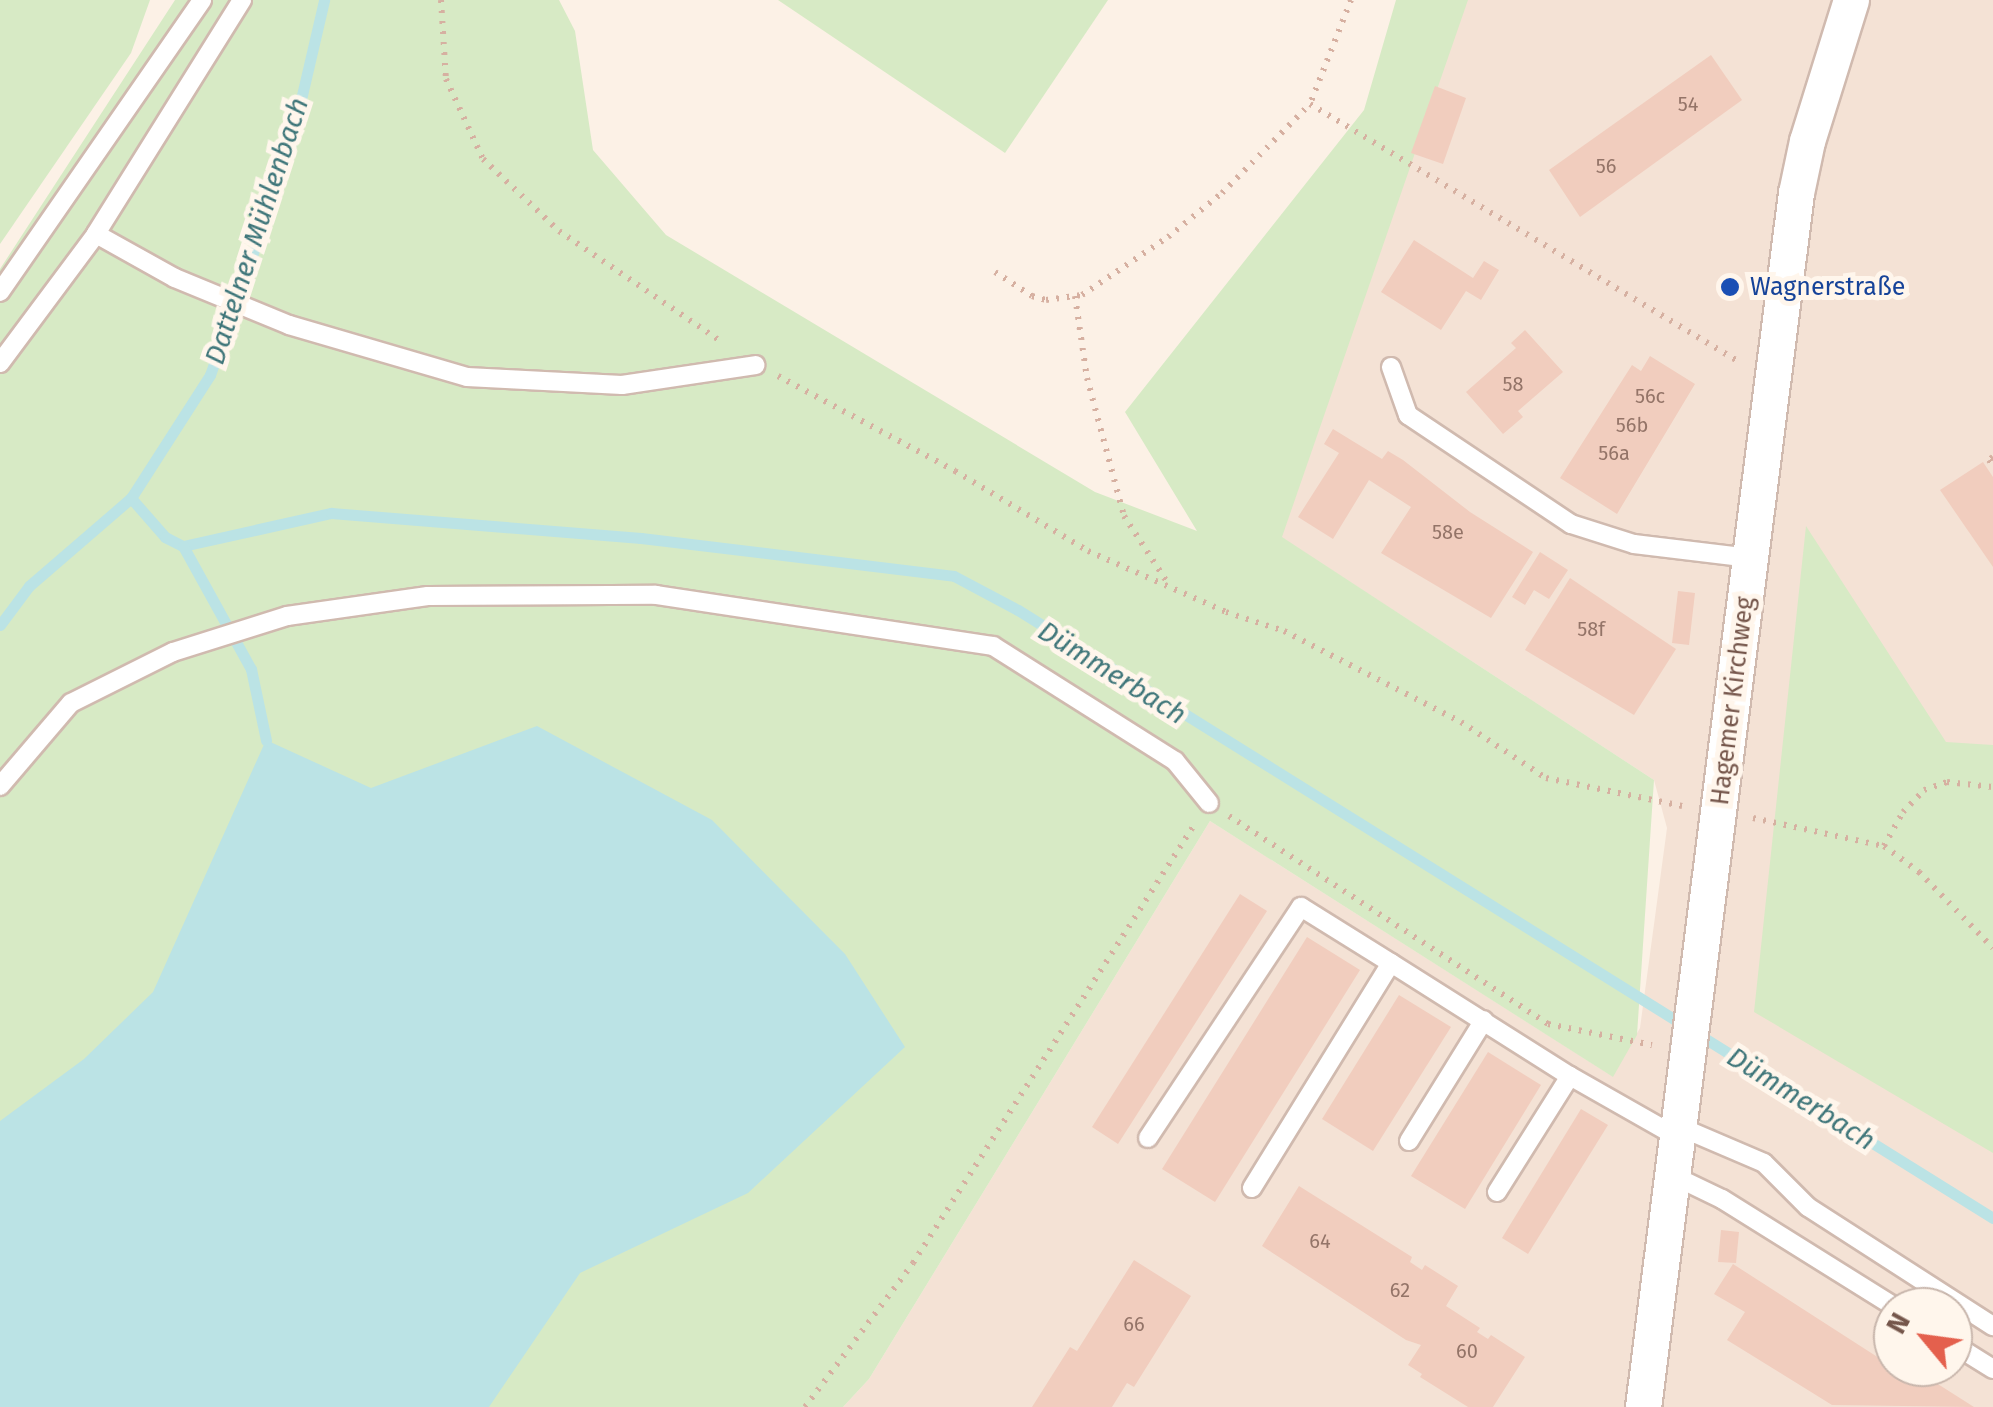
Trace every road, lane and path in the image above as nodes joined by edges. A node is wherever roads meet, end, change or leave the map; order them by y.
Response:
1 (202, 0) edge
2 (242, 0) edge
3 (441, 0) edge
4 (1351, 0) edge
5 (1851, 0) edge
6 (1310, 104) junction
7 (96, 234) junction
8 (996, 272) dead end
9 (0, 292) edge
10 (1074, 296) junction
11 (0, 363) edge
12 (756, 365) junction
13 (1390, 367) dead end
14 (1772, 382) junction
15 (1993, 458) edge
16 (1993, 466) edge
17 (1750, 558) junction
18 (1172, 588) junction
19 (0, 786) edge
20 (1993, 787) edge
21 (1208, 803) dead end
22 (1720, 811) junction
23 (1884, 846) junction
24 (1993, 948) edge
25 (1391, 963) junction
26 (1484, 1020) junction
27 (1570, 1076) junction
28 (1679, 1132) junction
29 (1148, 1138) dead end
30 (1409, 1141) dead end
31 (1672, 1174) junction
32 (1252, 1188) dead end
33 (1497, 1192) dead end
34 (1873, 1293) edge
35 (1993, 1326) edge
36 (1643, 1407) edge

1 - 9 lane
2 - 7 lane
3 - 12 path
4 - 6 path
5 - 14 street, Hagemer Kirchweg
6 - 10 path
6 - 14 path
7 - 11 lane
7 - 12 lane
8 - 10 path
10 - 18 path
12 - 18 path
13 - 17 lane
14 - 17 street, Hagemer Kirchweg
15 - 16 path
17 - 22 street, Hagemer Kirchweg
18 - 22 path
19 - 21 lane
20 - 23 path
22 - 23 path
22 - 28 street, Hagemer Kirchweg
23 - 24 path
25 - 26 lane
25 - 29 lane
25 - 32 lane
26 - 27 lane
26 - 30 lane
27 - 28 lane
27 - 33 lane
28 - 31 street, Hagemer Kirchweg
28 - 35 lane
31 - 34 lane
31 - 36 street, Hagemer Kirchweg

